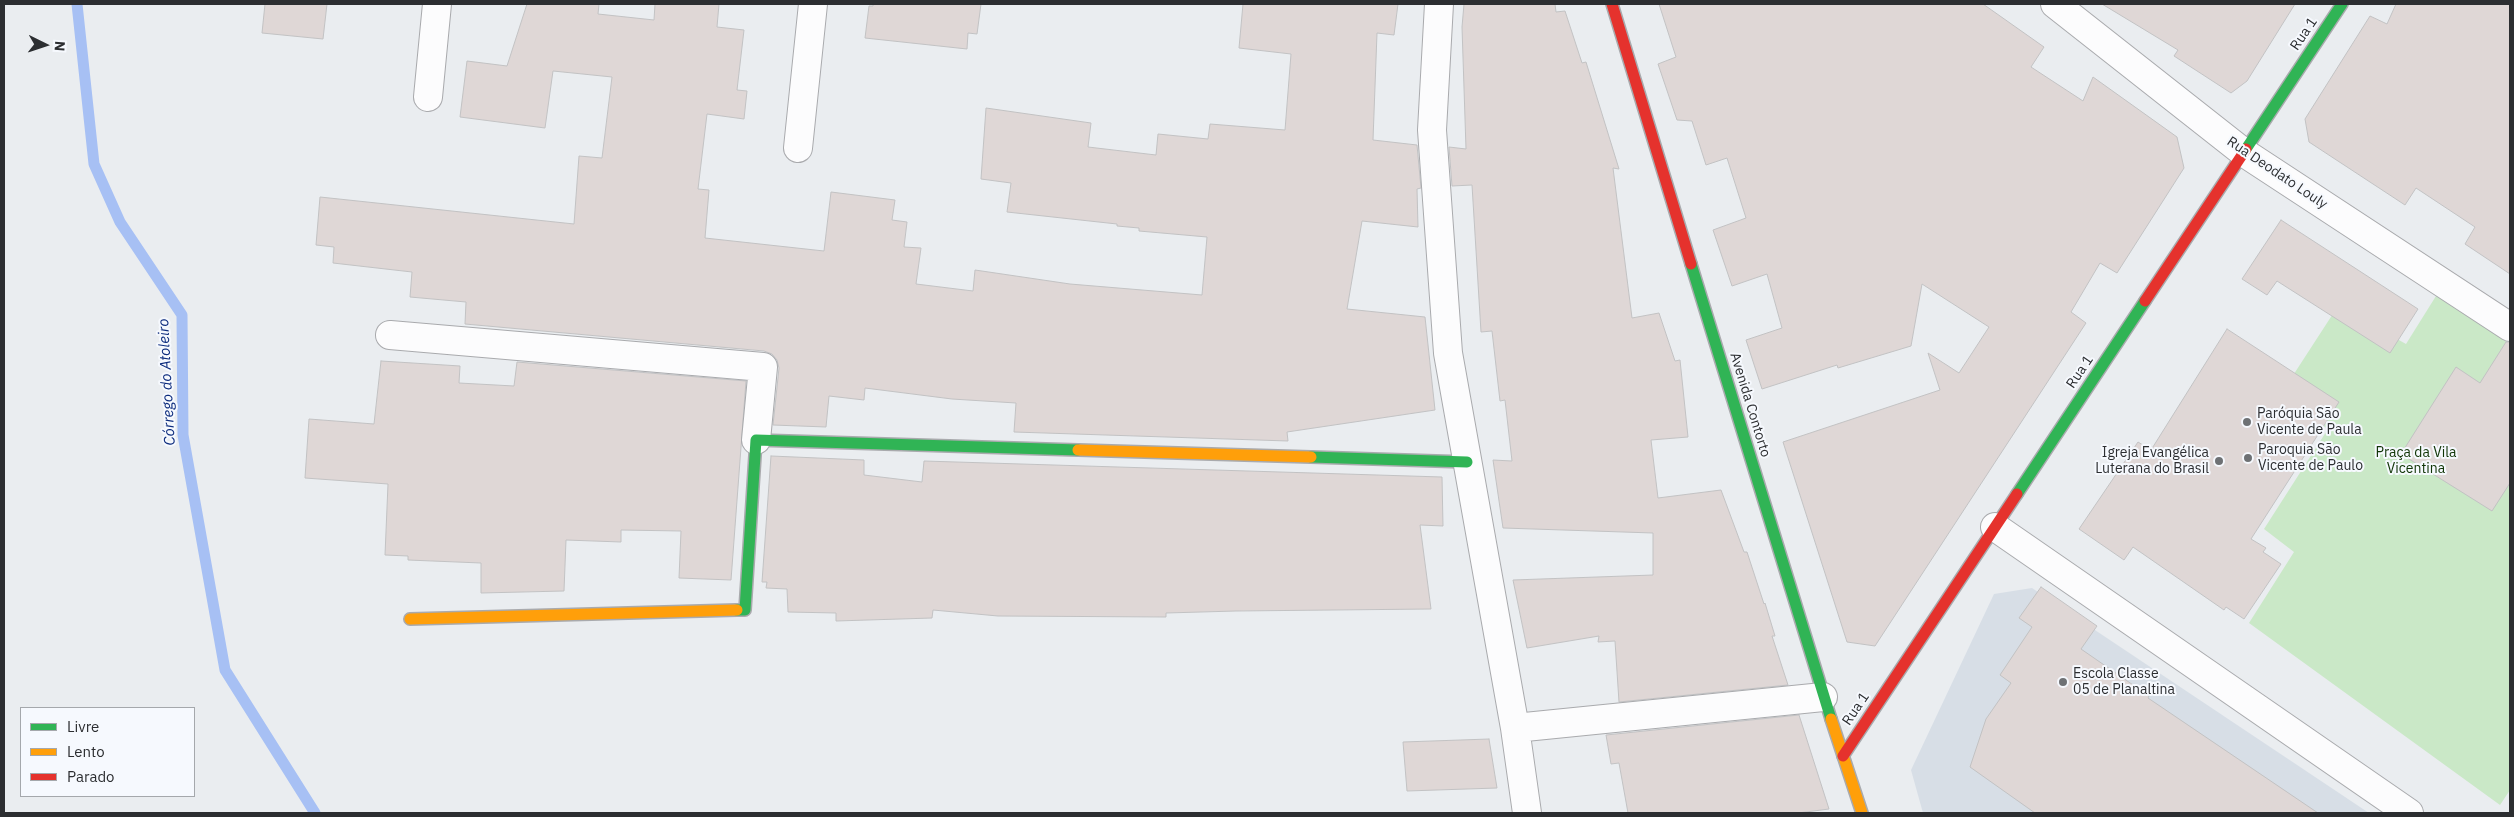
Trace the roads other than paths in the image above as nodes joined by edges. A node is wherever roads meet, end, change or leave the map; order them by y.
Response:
1 (437, 4) edge
2 (813, 4) edge
3 (1438, 4) edge
4 (1612, 4) edge
5 (2055, 4) edge
6 (2342, 4) edge
7 (428, 97) dead end
8 (798, 148) dead end
9 (2243, 152) junction
10 (2510, 328) edge
11 (390, 335) dead end
12 (756, 440) junction
13 (1467, 462) junction
14 (1995, 527) junction
15 (410, 619) dead end
16 (1823, 698) junction
17 (1515, 728) junction
18 (1843, 756) junction
19 (1526, 813) edge
20 (1862, 813) edge
21 (2409, 813) edge

1 - 7 street
2 - 8 street
3 - 13 street
4 - 16 street, Avenida Contorto
5 - 9 street, Rua Deodato Louly
6 - 9 street, Rua 1
9 - 10 street, Rua Deodato Louly
9 - 14 street, Rua 1
11 - 12 street
12 - 13 street
12 - 15 street
13 - 17 street
14 - 18 street, Rua 1
14 - 21 street
16 - 17 street
16 - 18 street, Avenida Contorto
17 - 19 street
18 - 20 street, Avenida Contorto

